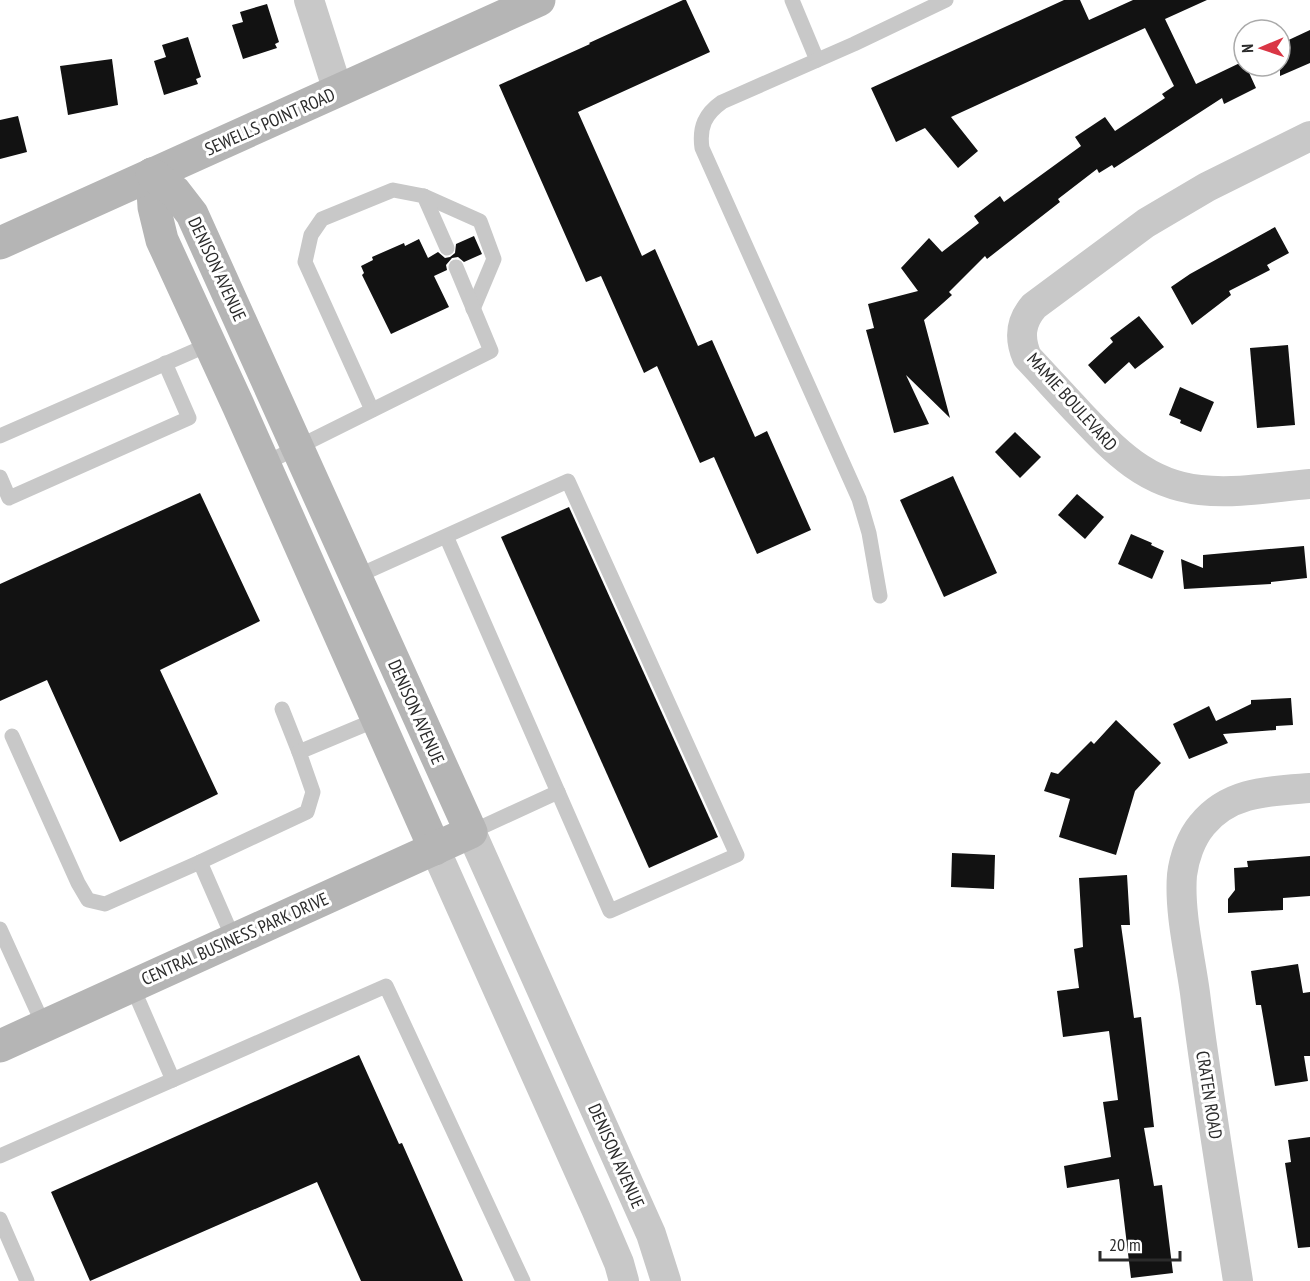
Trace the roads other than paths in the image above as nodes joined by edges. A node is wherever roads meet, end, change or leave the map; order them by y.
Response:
1 (309, 0) edge
2 (539, 0) edge
3 (792, 0) edge
4 (946, 0) edge
5 (817, 60) junction
6 (338, 91) junction
7 (1310, 136) edge
8 (152, 174) junction
9 (424, 196) junction
10 (0, 243) edge
11 (447, 248) dead end
12 (456, 267) dead end
13 (473, 309) junction
14 (210, 344) junction
15 (165, 363) junction
16 (372, 410) junction
17 (0, 436) edge
18 (297, 447) junction
19 (264, 464) junction
20 (0, 477) edge
21 (1310, 484) edge
22 (446, 536) junction
23 (355, 577) junction
24 (880, 596) dead end
25 (282, 709) dead end
26 (378, 719) junction
27 (12, 736) dead end
28 (299, 752) junction
29 (1310, 788) edge
30 (558, 792) junction
31 (471, 832) junction
32 (435, 849) junction
33 (200, 862) junction
34 (0, 929) edge
35 (234, 940) junction
36 (132, 986) junction
37 (44, 1026) junction
38 (0, 1046) edge
39 (173, 1080) junction
40 (0, 1156) edge
41 (0, 1219) edge
42 (619, 1279) edge
43 (27, 1281) edge
44 (523, 1281) edge
45 (666, 1281) edge
46 (1238, 1281) edge

1 - 6 street
2 - 6 street, SEWELLS POINT ROAD
3 - 5 lane
4 - 5 lane
5 - 24 lane
6 - 8 street, SEWELLS POINT ROAD
7 - 21 street, MAMIE BOULEVARD
8 - 10 street, SEWELLS POINT ROAD
8 - 14 street, DENISON AVENUE
8 - 18 street, DENISON AVENUE
9 - 11 lane
9 - 13 lane
9 - 16 lane
12 - 13 lane
13 - 16 lane
14 - 15 lane
14 - 19 street, DENISON AVENUE
15 - 17 lane
15 - 20 lane
16 - 18 lane
18 - 19 lane
18 - 23 street, DENISON AVENUE
19 - 26 street, DENISON AVENUE
22 - 23 lane
22 - 30 lane
22 - 30 lane
23 - 31 street, DENISON AVENUE
25 - 28 lane
26 - 28 lane
26 - 32 street, DENISON AVENUE
27 - 33 lane
28 - 33 lane
29 - 46 street, CRATEN ROAD
30 - 31 lane
31 - 32 street, CENTRAL BUSINESS PARK DRIVE
31 - 45 street, DENISON AVENUE
32 - 35 street, CENTRAL BUSINESS PARK DRIVE
32 - 42 street, DENISON AVENUE
33 - 35 lane
34 - 37 lane
35 - 36 street, CENTRAL BUSINESS PARK DRIVE
36 - 37 street, CENTRAL BUSINESS PARK DRIVE
36 - 39 lane
37 - 38 street, CENTRAL BUSINESS PARK DRIVE
39 - 40 lane
39 - 44 lane
41 - 43 lane

